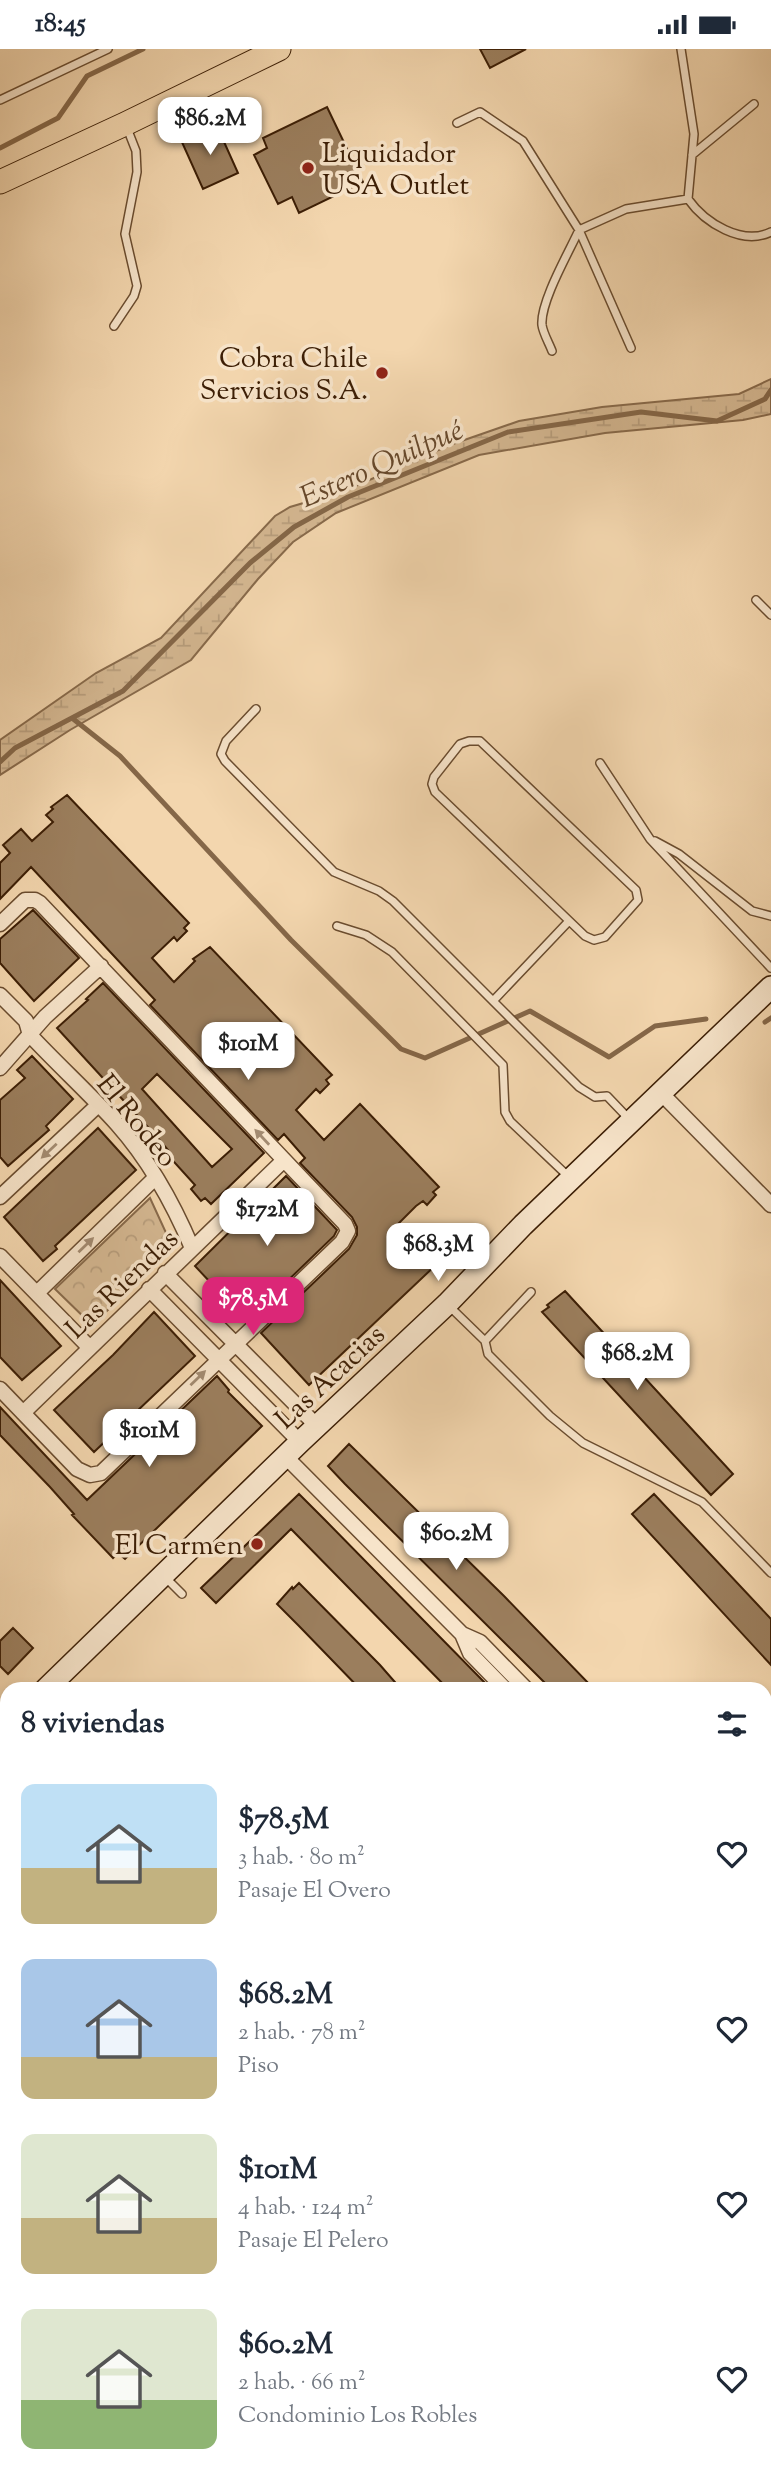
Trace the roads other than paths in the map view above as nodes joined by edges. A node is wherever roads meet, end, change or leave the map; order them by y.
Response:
1 (108, 49) edge
2 (279, 49) edge
3 (681, 49) edge
4 (0, 100) edge
5 (754, 104) dead end
6 (457, 123) dead end
7 (125, 124) junction
8 (691, 155) junction
9 (0, 182) edge
10 (688, 199) junction
11 (579, 230) junction
12 (771, 232) edge
13 (114, 326) dead end
14 (631, 348) dead end
15 (552, 351) dead end
16 (756, 600) dead end
17 (771, 615) edge
18 (256, 709) dead end
19 (600, 763) dead end
20 (650, 839) junction
21 (771, 916) edge
22 (569, 921) junction
23 (0, 925) edge
24 (337, 926) dead end
25 (101, 966) junction
26 (771, 968) edge
27 (771, 987) edge
28 (0, 995) edge
29 (493, 1001) junction
30 (30, 1035) junction
31 (0, 1068) edge
32 (662, 1094) junction
33 (97, 1106) junction
34 (632, 1122) junction
35 (284, 1160) junction
36 (156, 1177) junction
37 (571, 1179) junction
38 (0, 1197) edge
39 (771, 1205) edge
40 (192, 1248) junction
41 (0, 1256) edge
42 (165, 1273) junction
43 (149, 1289) junction
44 (531, 1291) dead end
45 (37, 1293) junction
46 (447, 1304) junction
47 (485, 1341) junction
48 (234, 1344) junction
49 (89, 1347) junction
50 (217, 1360) junction
51 (0, 1389) edge
52 (23, 1413) junction
53 (317, 1426) junction
54 (293, 1449) junction
55 (771, 1573) edge
56 (163, 1575) junction
57 (182, 1594) dead end
58 (462, 1635) junction
59 (53, 1682) edge
60 (498, 1682) edge
61 (519, 1682) edge

1 - 4 lane
2 - 7 main road
3 - 8 lane
5 - 8 lane
6 - 11 lane
7 - 9 main road
7 - 13 lane
8 - 10 lane
10 - 11 lane
10 - 12 lane
11 - 14 lane
11 - 15 lane
16 - 17 lane
18 - 29 lane
19 - 20 lane
20 - 21 lane
20 - 26 lane
22 - 22 lane
22 - 29 lane
23 - 25 street
24 - 37 lane
25 - 30 street
35 -> 25 street
27 - 32 street, Las Acacias
28 - 30 street, El Rodeo
29 - 34 lane
30 - 31 street
30 - 33 street, El Rodeo
32 - 34 street, Las Acacias
32 - 39 street
33 - 36 street, El Rodeo
33 -> 38 street
34 - 37 street, Las Acacias
35 - 40 street, Las Riendas
35 - 48 street
36 - 40 street, El Rodeo
45 -> 36 street
37 - 46 street, Las Acacias
40 - 42 street, Las Riendas
41 - 45 street
42 - 43 street, Las Riendas
42 - 48 street
43 - 49 street, Las Riendas
43 - 50 street
44 - 47 lane
45 - 49 street
46 - 47 lane
46 - 53 street, Las Acacias
47 - 55 lane
48 - 50 street
48 - 53 street
49 - 52 street, Las Riendas
52 -> 50 street
50 - 54 street
51 - 52 street
53 - 54 street, Las Acacias
54 - 56 street, Las Acacias
54 - 58 street
56 - 57 lane
56 - 59 street, Las Acacias
58 - 60 street
58 - 61 street

